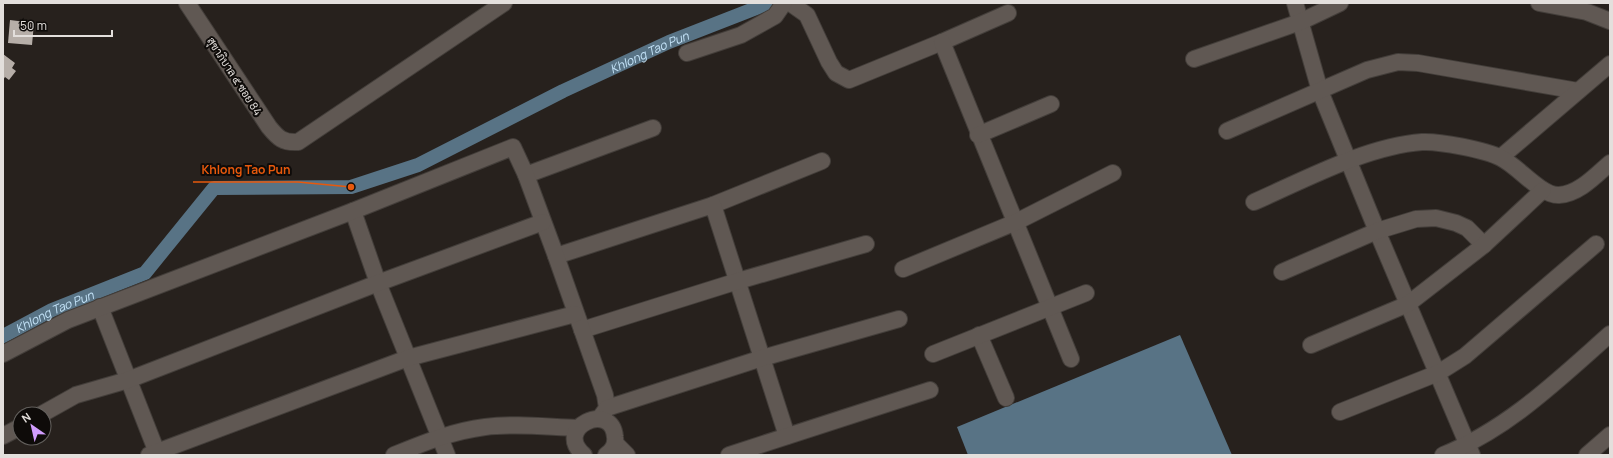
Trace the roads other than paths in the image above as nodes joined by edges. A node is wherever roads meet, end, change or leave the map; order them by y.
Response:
1 (187, 3) edge
2 (504, 3) edge
3 (784, 3) edge
4 (790, 3) edge
5 (1295, 3) edge
6 (1340, 3) edge
7 (1539, 3) edge
8 (1008, 13) dead end
9 (1610, 21) edge
10 (1300, 22) junction
11 (942, 42) junction
12 (687, 53) dead end
13 (1194, 59) dead end
14 (1610, 64) edge
15 (1320, 91) junction
16 (1578, 91) junction
17 (1051, 104) dead end
18 (653, 128) dead end
19 (1227, 131) dead end
20 (978, 135) junction
21 (1501, 157) junction
22 (822, 160) dead end
23 (1348, 162) junction
24 (1610, 163) edge
25 (1113, 173) dead end
26 (526, 175) junction
27 (1543, 190) junction
28 (1254, 202) dead end
29 (714, 205) junction
30 (353, 211) junction
31 (543, 222) junction
32 (1016, 222) junction
33 (1377, 231) junction
34 (866, 244) dead end
35 (1596, 244) dead end
36 (1484, 245) junction
37 (556, 256) junction
38 (903, 269) dead end
39 (1282, 272) dead end
40 (738, 281) junction
41 (378, 284) junction
42 (1086, 293) dead end
43 (1408, 304) junction
44 (100, 307) junction
45 (1050, 308) junction
46 (575, 314) junction
47 (899, 319) dead end
48 (582, 330) junction
49 (1610, 334) edge
50 (979, 335) junction
51 (1311, 345) dead end
52 (3, 354) edge
53 (933, 354) dead end
54 (408, 358) junction
55 (762, 358) junction
56 (1071, 359) dead end
57 (1438, 373) junction
58 (128, 380) junction
59 (930, 390) dead end
60 (1006, 398) dead end
61 (52, 408) edge
62 (1340, 412) dead end
63 (603, 414) junction
64 (578, 428) junction
65 (12, 431) edge
66 (1610, 435) edge
67 (3, 436) edge
68 (787, 436) junction
69 (440, 437) junction
70 (610, 449) edge
71 (1470, 450) edge
72 (154, 454) edge
73 (394, 455) edge
74 (447, 455) edge
75 (584, 455) edge
76 (627, 455) edge
77 (729, 455) edge
78 (1443, 455) edge
79 (1587, 455) edge

1 - 2 street, สุขาภิบาล ๕ ซอย 84
3 - 12 street
4 - 11 street
5 - 10 street
6 - 10 street
7 - 9 street
8 - 11 street
10 - 13 street
10 - 15 street
11 - 20 street
14 - 16 street
15 - 16 street
15 - 19 street
15 - 23 street
16 - 21 street
17 - 20 street
18 - 26 street
20 - 32 street
21 - 23 street
21 - 27 street
22 - 29 street
23 - 28 street
23 - 33 street
24 - 27 street
25 - 32 street
26 - 30 street
26 - 31 street
27 - 36 street
29 - 37 street
29 - 40 street
30 - 41 street
30 - 44 street
31 - 37 street
31 - 41 street
32 - 38 street
32 - 45 street
33 - 36 street
33 - 39 street
33 - 43 street
34 - 40 street
35 - 57 street
36 - 43 street
37 - 46 street
40 - 48 street
40 - 55 street
41 - 54 street
41 - 58 street
42 - 45 street
43 - 51 street
43 - 57 street
44 - 52 street
44 - 58 street
45 - 50 street
45 - 56 street
46 - 48 street
46 - 54 street
47 - 55 street
48 - 63 street
49 - 71 street
50 - 53 street
50 - 60 street
54 - 69 street
54 - 72 street
55 - 63 street
55 - 68 street
57 - 62 street
57 - 71 street
58 - 61 street
58 - 72 street
59 - 68 street
63 - 64 street
63 - 70 street
64 - 69 street
64 - 75 street
65 - 67 street
66 - 79 street
68 - 77 street
69 - 73 street
69 - 74 street
70 - 76 street
71 - 78 street

